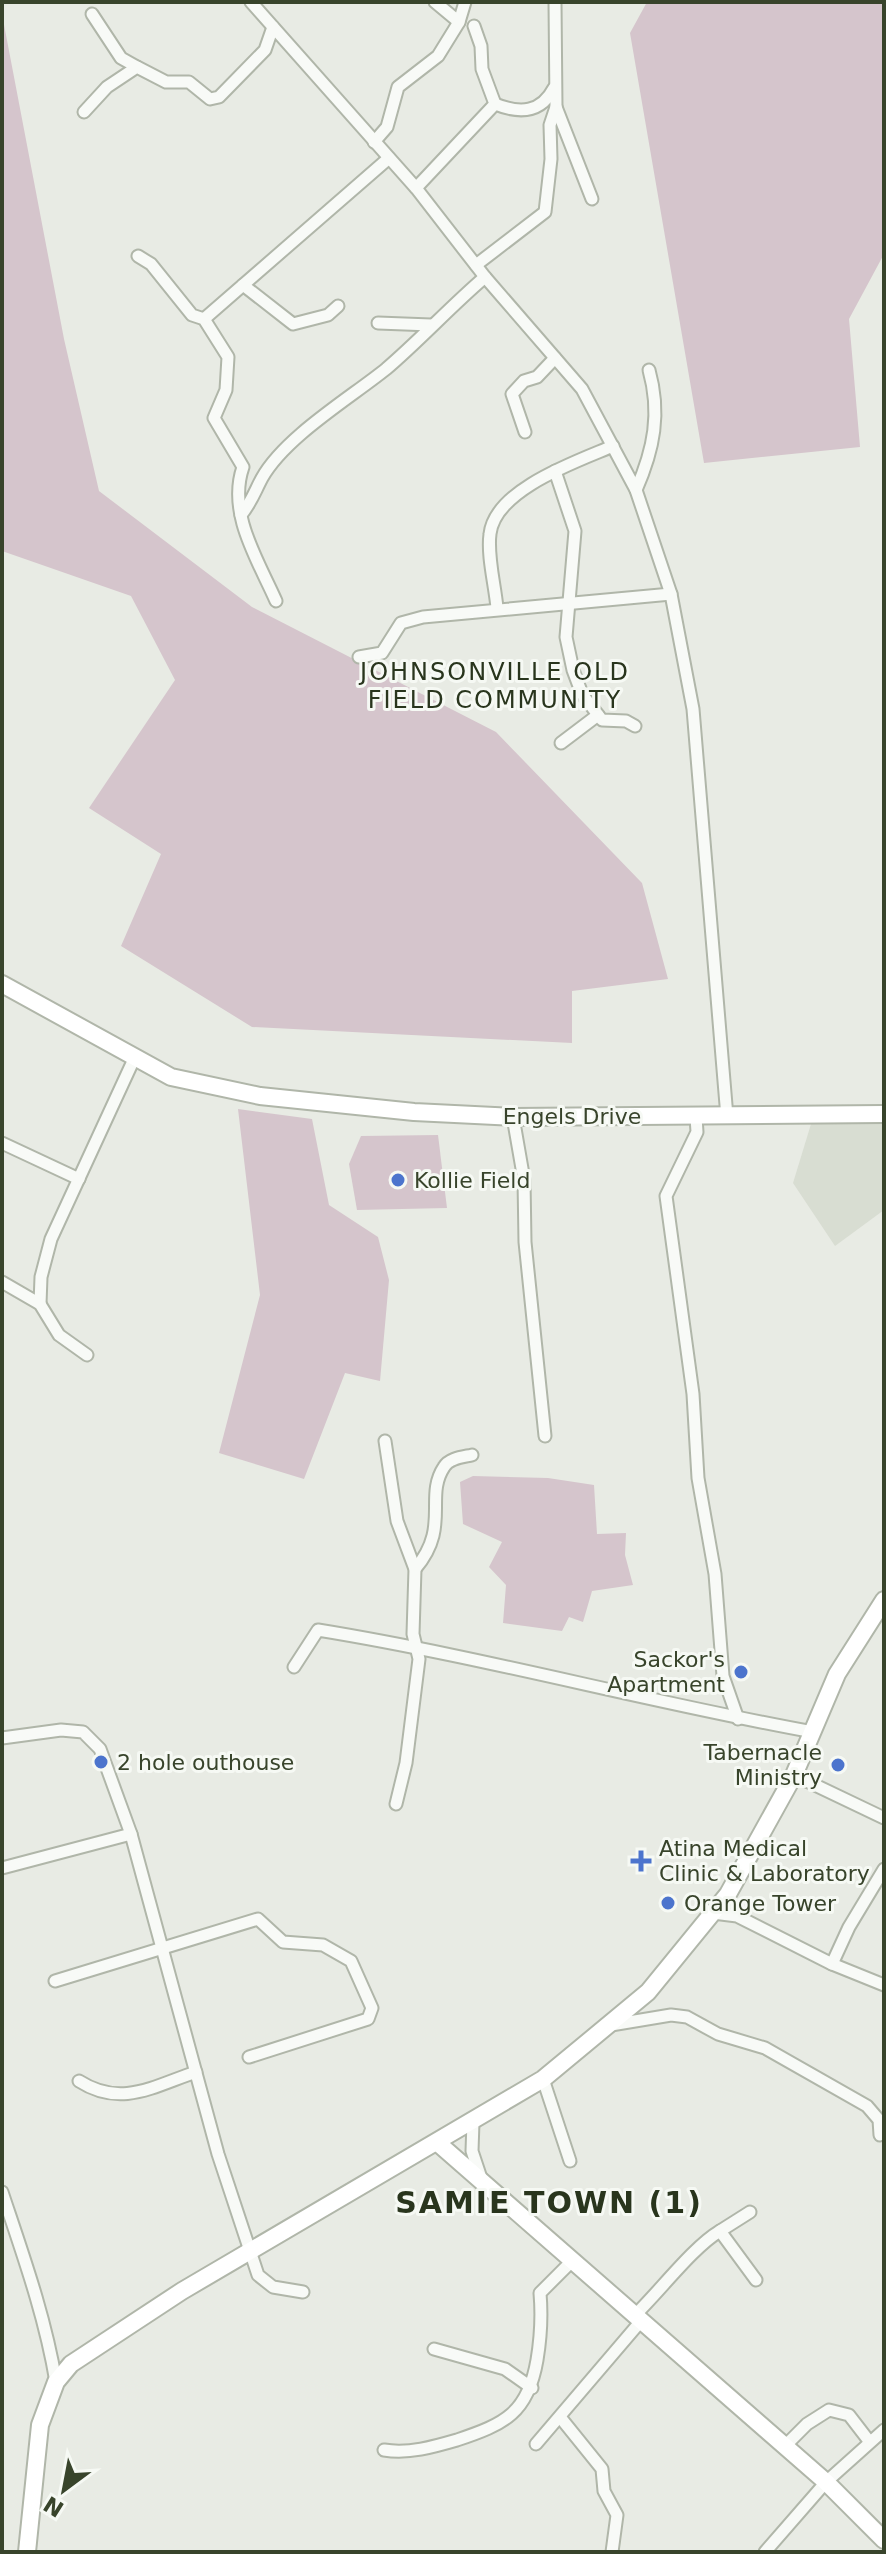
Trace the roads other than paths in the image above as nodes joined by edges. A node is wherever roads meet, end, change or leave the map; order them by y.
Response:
1 (251, 2) edge
2 (435, 2) edge
3 (465, 2) edge
4 (555, 2) edge
5 (92, 14) dead end
6 (459, 22) junction
7 (474, 26) dead end
8 (273, 27) junction
9 (137, 67) junction
10 (554, 88) junction
11 (495, 104) junction
12 (556, 107) junction
13 (84, 112) dead end
14 (374, 142) junction
15 (389, 158) junction
16 (416, 188) junction
17 (592, 199) dead end
18 (138, 256) dead end
19 (476, 265) junction
20 (485, 277) junction
21 (243, 285) junction
22 (338, 306) dead end
23 (204, 319) junction
24 (378, 323) dead end
25 (431, 325) junction
26 (555, 358) junction
27 (649, 370) dead end
28 (525, 432) dead end
29 (613, 446) junction
30 (555, 471) junction
31 (636, 490) junction
32 (241, 515) junction
33 (671, 594) junction
34 (276, 601) dead end
35 (569, 603) junction
36 (497, 608) junction
37 (359, 657) dead end
38 (598, 715) junction
39 (635, 726) dead end
40 (561, 743) dead end
41 (2, 984) edge
42 (134, 1059) junction
43 (884, 1114) edge
44 (513, 1117) junction
45 (696, 1117) junction
46 (727, 1117) junction
47 (2, 1143) edge
48 (79, 1179) junction
49 (2, 1282) edge
50 (40, 1304) junction
51 (87, 1355) dead end
52 (545, 1436) dead end
53 (385, 1441) dead end
54 (472, 1455) dead end
55 (415, 1569) junction
56 (884, 1600) edge
57 (415, 1646) junction
58 (294, 1667) dead end
59 (738, 1719) junction
60 (813, 1732) junction
61 (2, 1738) edge
62 (794, 1775) junction
63 (396, 1804) dead end
64 (884, 1818) edge
65 (131, 1834) junction
66 (2, 1868) edge
67 (884, 1869) edge
68 (713, 1913) junction
69 (161, 1948) junction
70 (832, 1964) junction
71 (55, 1981) dead end
72 (884, 1985) edge
73 (610, 2026) junction
74 (249, 2057) dead end
75 (196, 2072) junction
76 (543, 2079) junction
77 (79, 2081) dead end
78 (473, 2122) junction
79 (880, 2135) dead end
80 (439, 2144) junction
81 (570, 2161) dead end
82 (482, 2183) junction
83 (2, 2192) edge
84 (750, 2212) dead end
85 (720, 2231) junction
86 (249, 2253) junction
87 (571, 2262) junction
88 (756, 2280) dead end
89 (303, 2292) dead end
90 (638, 2318) junction
91 (434, 2349) dead end
92 (56, 2382) junction
93 (532, 2388) junction
94 (560, 2417) junction
95 (884, 2430) edge
96 (869, 2441) junction
97 (536, 2444) dead end
98 (785, 2446) junction
99 (384, 2450) dead end
100 (826, 2482) junction
101 (884, 2540) edge
102 (27, 2552) edge
103 (612, 2552) edge
104 (765, 2552) edge

1 - 8 street
2 - 6 street
3 - 6 street
4 - 10 street
5 - 9 street
6 - 14 street
7 - 11 street
8 - 9 street
8 - 14 street
9 - 13 street
10 - 11 street
10 - 12 street
11 - 16 street
12 - 17 street
12 - 19 street
14 - 15 street
15 - 16 street
15 - 21 street
16 - 19 street
18 - 23 street
19 - 20 street
20 - 25 street
20 - 26 street
21 - 22 street
21 - 23 street
23 - 32 street
24 - 25 street
25 - 32 street
26 - 28 street
26 - 29 street
27 - 31 street
29 - 30 street
29 - 31 street
30 - 35 street
30 - 36 street
31 - 33 street
32 - 34 street
33 - 35 street
33 - 46 street
35 - 36 street
35 - 38 street
36 - 37 street
38 - 39 street
38 - 40 street
41 - 42 street
42 - 44 street, Engels Drive
42 - 48 street
43 - 46 street, Engels Drive
44 - 45 street, Engels Drive
44 - 52 street
45 - 46 street, Engels Drive
45 - 59 street
47 - 48 street
48 - 50 street
49 - 50 street
50 - 51 street
53 - 55 street
54 - 55 street
55 - 57 street
56 - 60 street
57 - 58 street
57 - 59 street
57 - 63 street
59 - 60 street
60 - 62 street
61 - 65 street
62 - 64 street
62 - 68 street
65 - 66 street
65 - 69 street
67 - 70 street
68 - 70 street
68 - 73 street
69 - 71 street
69 - 74 street
69 - 75 street
70 - 72 street
73 - 76 street
73 - 79 street
75 - 77 street
75 - 86 street
76 - 78 street
76 - 81 street
78 - 80 street
78 - 82 street
80 - 82 street
80 - 86 street
82 - 87 street
83 - 92 street
84 - 85 street
85 - 88 street
85 - 90 street
86 - 89 street
86 - 92 street
87 - 90 street
87 - 93 street
90 - 94 street
90 - 98 street
91 - 93 street
92 - 102 street
93 - 99 street
94 - 97 street
94 - 103 street
95 - 96 street
96 - 98 street
96 - 100 street
98 - 100 street
100 - 101 street
100 - 104 street

